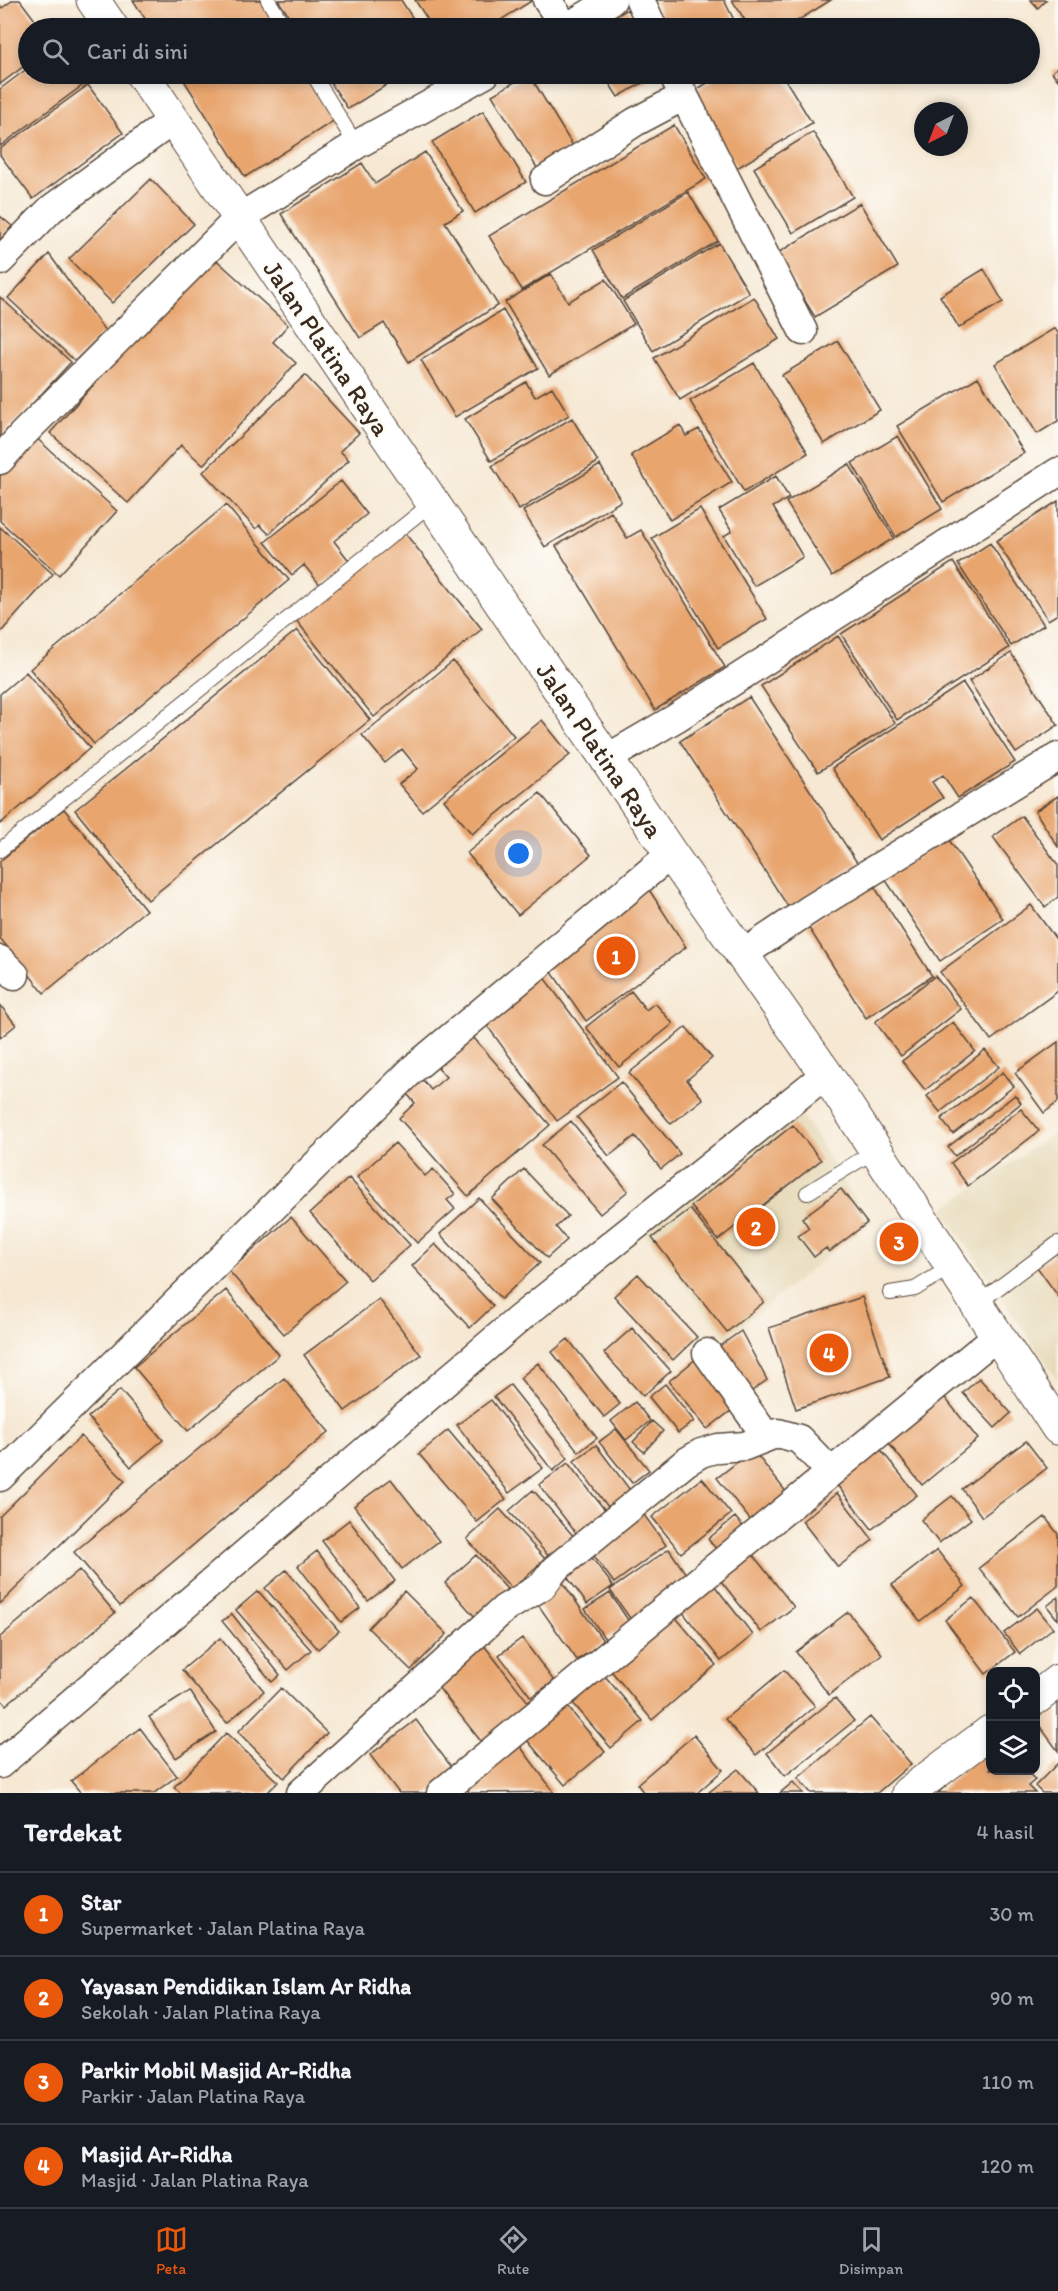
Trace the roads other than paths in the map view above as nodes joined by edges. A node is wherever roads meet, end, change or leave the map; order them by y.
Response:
1 (93, 0) edge
2 (268, 0) edge
3 (547, 0) edge
4 (612, 0) edge
5 (640, 0) edge
6 (105, 18) edge
7 (279, 18) edge
8 (559, 18) edge
9 (582, 18) edge
10 (648, 18) edge
11 (149, 84) edge
12 (319, 84) edge
13 (467, 84) edge
14 (679, 85) edge
15 (173, 120) junction
16 (356, 145) junction
17 (544, 180) dead end
18 (239, 218) junction
19 (0, 261) edge
20 (803, 331) dead end
21 (0, 460) edge
22 (1058, 472) edge
23 (432, 503) junction
24 (1058, 757) edge
25 (606, 759) junction
26 (0, 850) edge
27 (670, 854) junction
28 (740, 956) junction
29 (826, 1074) junction
30 (876, 1150) junction
31 (807, 1193) dead end
32 (1058, 1243) edge
33 (952, 1266) junction
34 (890, 1293) dead end
35 (977, 1304) junction
36 (998, 1335) junction
37 (706, 1353) dead end
38 (1058, 1428) edge
39 (766, 1436) junction
40 (831, 1472) junction
41 (0, 1477) edge
42 (1058, 1681) edge
43 (1040, 1694) edge
44 (986, 1734) edge
45 (0, 1764) edge
46 (301, 1793) edge
47 (441, 1793) edge
48 (908, 1793) edge

1 - 6 main road
2 - 7 lane
3 - 8 street
4 - 9 street
5 - 10 street
11 - 15 main road, Jalan Platina Raya
12 - 16 lane
13 - 16 street
14 - 17 street
14 - 20 street
15 - 18 main road, Jalan Platina Raya
15 - 19 street
16 - 18 street
18 - 21 street
18 - 23 main road, Jalan Platina Raya
22 - 25 street
23 - 25 main road, Jalan Platina Raya
23 - 26 lane
24 - 28 street
25 - 27 main road, Jalan Platina Raya
27 - 28 main road, Jalan Platina Raya
27 - 41 street
28 - 29 main road, Jalan Platina Raya
29 - 30 main road, Jalan Platina Raya
29 - 45 street
30 - 31 lane
30 - 33 main road, Jalan Platina Raya
32 - 35 lane
33 - 34 lane
33 - 35 main road, Jalan Platina Raya
35 - 36 main road, Jalan Platina Raya
36 - 38 main road, Jalan Platina Raya
36 - 40 street
37 - 39 street
39 - 40 street
39 - 46 street
40 - 47 street
42 - 43 main road
44 - 48 main road

